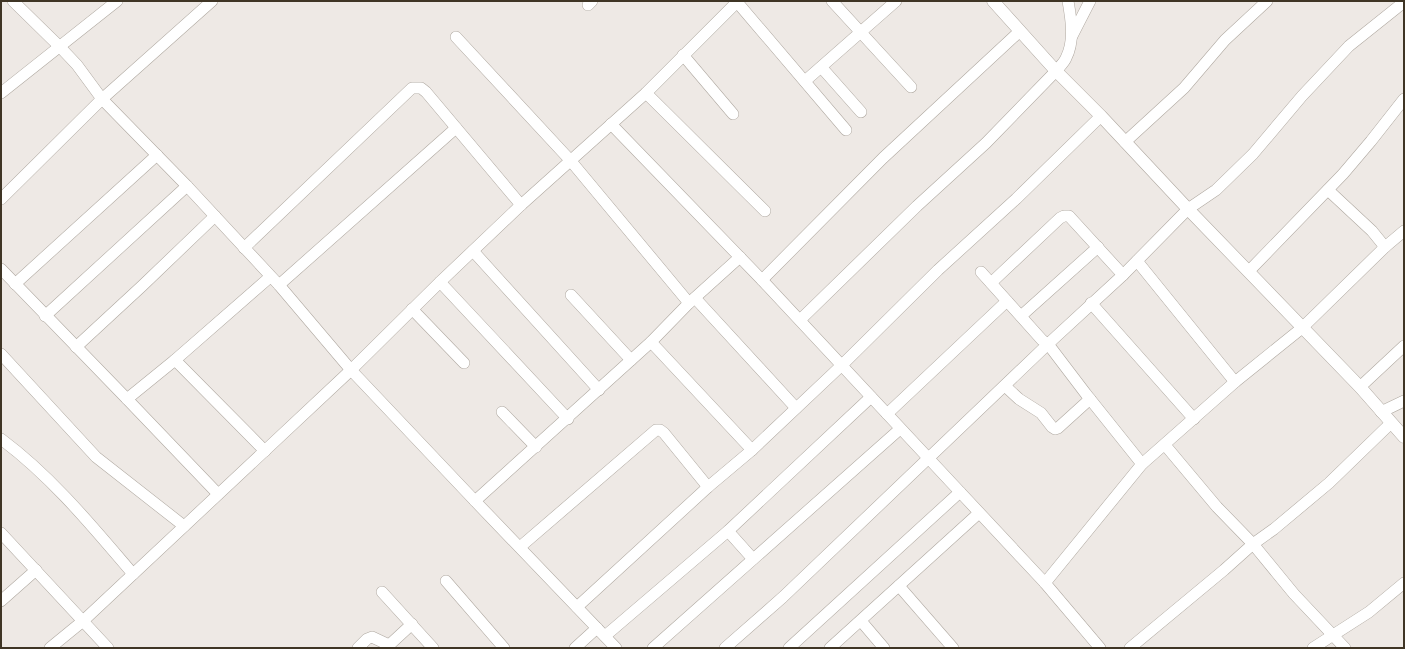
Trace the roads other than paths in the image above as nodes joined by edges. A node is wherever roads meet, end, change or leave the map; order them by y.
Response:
1 (13, 1) edge
2 (117, 1) edge
3 (212, 1) edge
4 (832, 1) edge
5 (896, 1) edge
6 (994, 1) edge
7 (1068, 1) edge
8 (1090, 1) edge
9 (1268, 1) edge
10 (738, 2) edge
11 (1404, 2) edge
12 (1020, 31) junction
13 (860, 32) junction
14 (1072, 36) junction
15 (456, 37) dead end
16 (60, 47) junction
17 (683, 55) junction
18 (822, 68) junction
19 (1056, 71) junction
20 (805, 82) junction
21 (911, 87) dead end
22 (1, 93) edge
23 (646, 93) junction
24 (102, 99) junction
25 (1402, 104) edge
26 (861, 112) dead end
27 (732, 114) dead end
28 (1101, 116) junction
29 (611, 124) junction
30 (456, 128) junction
31 (846, 130) dead end
32 (1125, 142) junction
33 (157, 155) junction
34 (570, 160) junction
35 (187, 186) junction
36 (1328, 190) junction
37 (1, 199) edge
38 (521, 205) junction
39 (1188, 209) junction
40 (765, 211) dead end
41 (215, 216) junction
42 (1404, 231) edge
43 (1098, 247) junction
44 (1385, 247) junction
45 (244, 248) junction
46 (473, 251) junction
47 (740, 257) junction
48 (1137, 261) junction
49 (1, 269) edge
50 (1249, 271) junction
51 (981, 272) dead end
52 (1123, 275) junction
53 (270, 277) junction
54 (762, 280) junction
55 (440, 282) junction
56 (991, 283) junction
57 (15, 284) junction
58 (279, 285) junction
59 (571, 296) dead end
60 (692, 300) junction
61 (1006, 301) junction
62 (1091, 303) junction
63 (412, 309) junction
64 (46, 316) junction
65 (1021, 316) junction
66 (800, 320) junction
67 (1302, 328) junction
68 (652, 342) junction
69 (1048, 344) junction
70 (1404, 346) edge
71 (76, 347) junction
72 (1, 354) edge
73 (175, 360) junction
74 (631, 360) junction
75 (464, 363) dead end
76 (842, 365) junction
77 (350, 370) junction
78 (1235, 382) junction
79 (1005, 386) junction
80 (1360, 387) junction
81 (599, 390) junction
82 (871, 397) junction
83 (128, 399) junction
84 (1090, 399) junction
85 (1404, 401) edge
86 (796, 408) junction
87 (502, 412) dead end
88 (1381, 412) junction
89 (887, 414) junction
90 (568, 419) junction
91 (1194, 419) junction
92 (1391, 423) junction
93 (900, 429) junction
94 (1404, 437) edge
95 (1, 439) edge
96 (1165, 445) junction
97 (536, 447) junction
98 (752, 450) junction
99 (265, 451) junction
100 (928, 458) junction
101 (1142, 464) junction
102 (708, 487) junction
103 (960, 492) junction
104 (218, 494) junction
105 (475, 501) junction
106 (979, 513) junction
107 (184, 526) junction
108 (728, 531) junction
109 (1, 533) edge
110 (1253, 544) junction
111 (520, 547) junction
112 (753, 559) junction
113 (36, 570) junction
114 (133, 574) junction
115 (446, 581) dead end
116 (1045, 583) junction
117 (1404, 583) edge
118 (899, 586) junction
119 (382, 592) dead end
120 (1, 601) edge
121 (577, 607) junction
122 (83, 621) junction
123 (862, 621) junction
124 (412, 624) junction
125 (601, 632) junction
126 (1333, 635) junction
127 (387, 646) edge
128 (50, 648) edge
129 (108, 648) edge
130 (358, 648) edge
131 (433, 648) edge
132 (504, 648) edge
133 (575, 648) edge
134 (616, 648) edge
135 (653, 648) edge
136 (725, 648) edge
137 (789, 648) edge
138 (830, 648) edge
139 (884, 648) edge
140 (953, 648) edge
141 (1100, 648) edge
142 (1130, 648) edge
143 (1313, 648) edge
144 (1345, 648) edge

1 - 16 street
2 - 16 street
3 - 24 street
4 - 13 street
5 - 13 street
6 - 12 street
7 - 14 street
8 - 14 street
9 - 32 street
10 - 17 street
10 - 20 street
11 - 39 street
12 - 19 street
12 - 54 street
13 - 18 street
13 - 21 street
14 - 19 street
15 - 34 street
16 - 22 street
16 - 24 street
17 - 23 street
17 - 27 street
18 - 20 street
18 - 26 street
19 - 28 street
19 - 66 street
20 - 31 street
23 - 29 street
23 - 40 street
24 - 33 street
24 - 37 street
25 - 36 street
28 - 32 street
28 - 76 street
29 - 34 street
29 - 47 street
30 - 38 street
30 - 45 street
30 - 58 street
32 - 39 street
33 - 35 street
33 - 57 street
34 - 38 street
34 - 60 street
35 - 41 street
35 - 64 street
36 - 44 street
36 - 50 street
38 - 46 street
39 - 48 street
39 - 50 street
41 - 45 street
41 - 71 street
42 - 44 street
43 - 52 street
43 - 56 street
43 - 65 street
44 - 67 street
45 - 53 street
46 - 55 street
46 - 81 street
47 - 54 street
47 - 60 street
48 - 52 street
48 - 78 street
49 - 57 street
50 - 67 street
51 - 56 street
52 - 62 street
53 - 58 street
53 - 73 street
54 - 66 street
55 - 63 street
55 - 90 street
56 - 61 street
57 - 64 street
58 - 77 street
59 - 74 street
60 - 68 street
60 - 86 street
61 - 65 street
61 - 89 street
62 - 69 street
62 - 91 street
63 - 75 street
63 - 77 street
64 - 71 street
65 - 69 street
66 - 76 street
67 - 78 street
67 - 80 street
68 - 74 street
68 - 98 street
69 - 79 street
69 - 84 street
70 - 80 street
71 - 83 street
72 - 107 street
73 - 83 street
73 - 99 street
74 - 81 street
76 - 82 street
76 - 86 street
77 - 99 street
77 - 105 street
78 - 91 street
79 - 84 street
79 - 100 street
80 - 88 street
81 - 90 street
82 - 89 street
82 - 108 street
83 - 104 street
84 - 101 street
85 - 88 street
86 - 98 street
87 - 97 street
88 - 92 street
89 - 93 street
90 - 97 street
91 - 96 street
92 - 94 street
92 - 110 street
93 - 100 street
93 - 112 street
95 - 114 street
96 - 101 street
96 - 110 street
97 - 105 street
98 - 102 street
99 - 104 street
100 - 103 street
100 - 136 street
101 - 116 street
102 - 111 street
102 - 121 street
103 - 106 street
103 - 137 street
104 - 107 street
105 - 111 street
106 - 116 street
106 - 118 street
107 - 114 street
108 - 112 street
108 - 125 street
109 - 113 street
110 - 126 street
110 - 142 street
111 - 121 street
112 - 135 street
113 - 120 street
113 - 122 street
114 - 122 street
115 - 132 street
116 - 141 street
117 - 126 street
118 - 123 street
118 - 140 street
119 - 124 street
121 - 125 street
122 - 128 street
122 - 129 street
123 - 138 street
123 - 139 street
124 - 127 street
124 - 131 street
125 - 133 street
125 - 134 street
126 - 143 street
126 - 144 street
127 - 130 street

